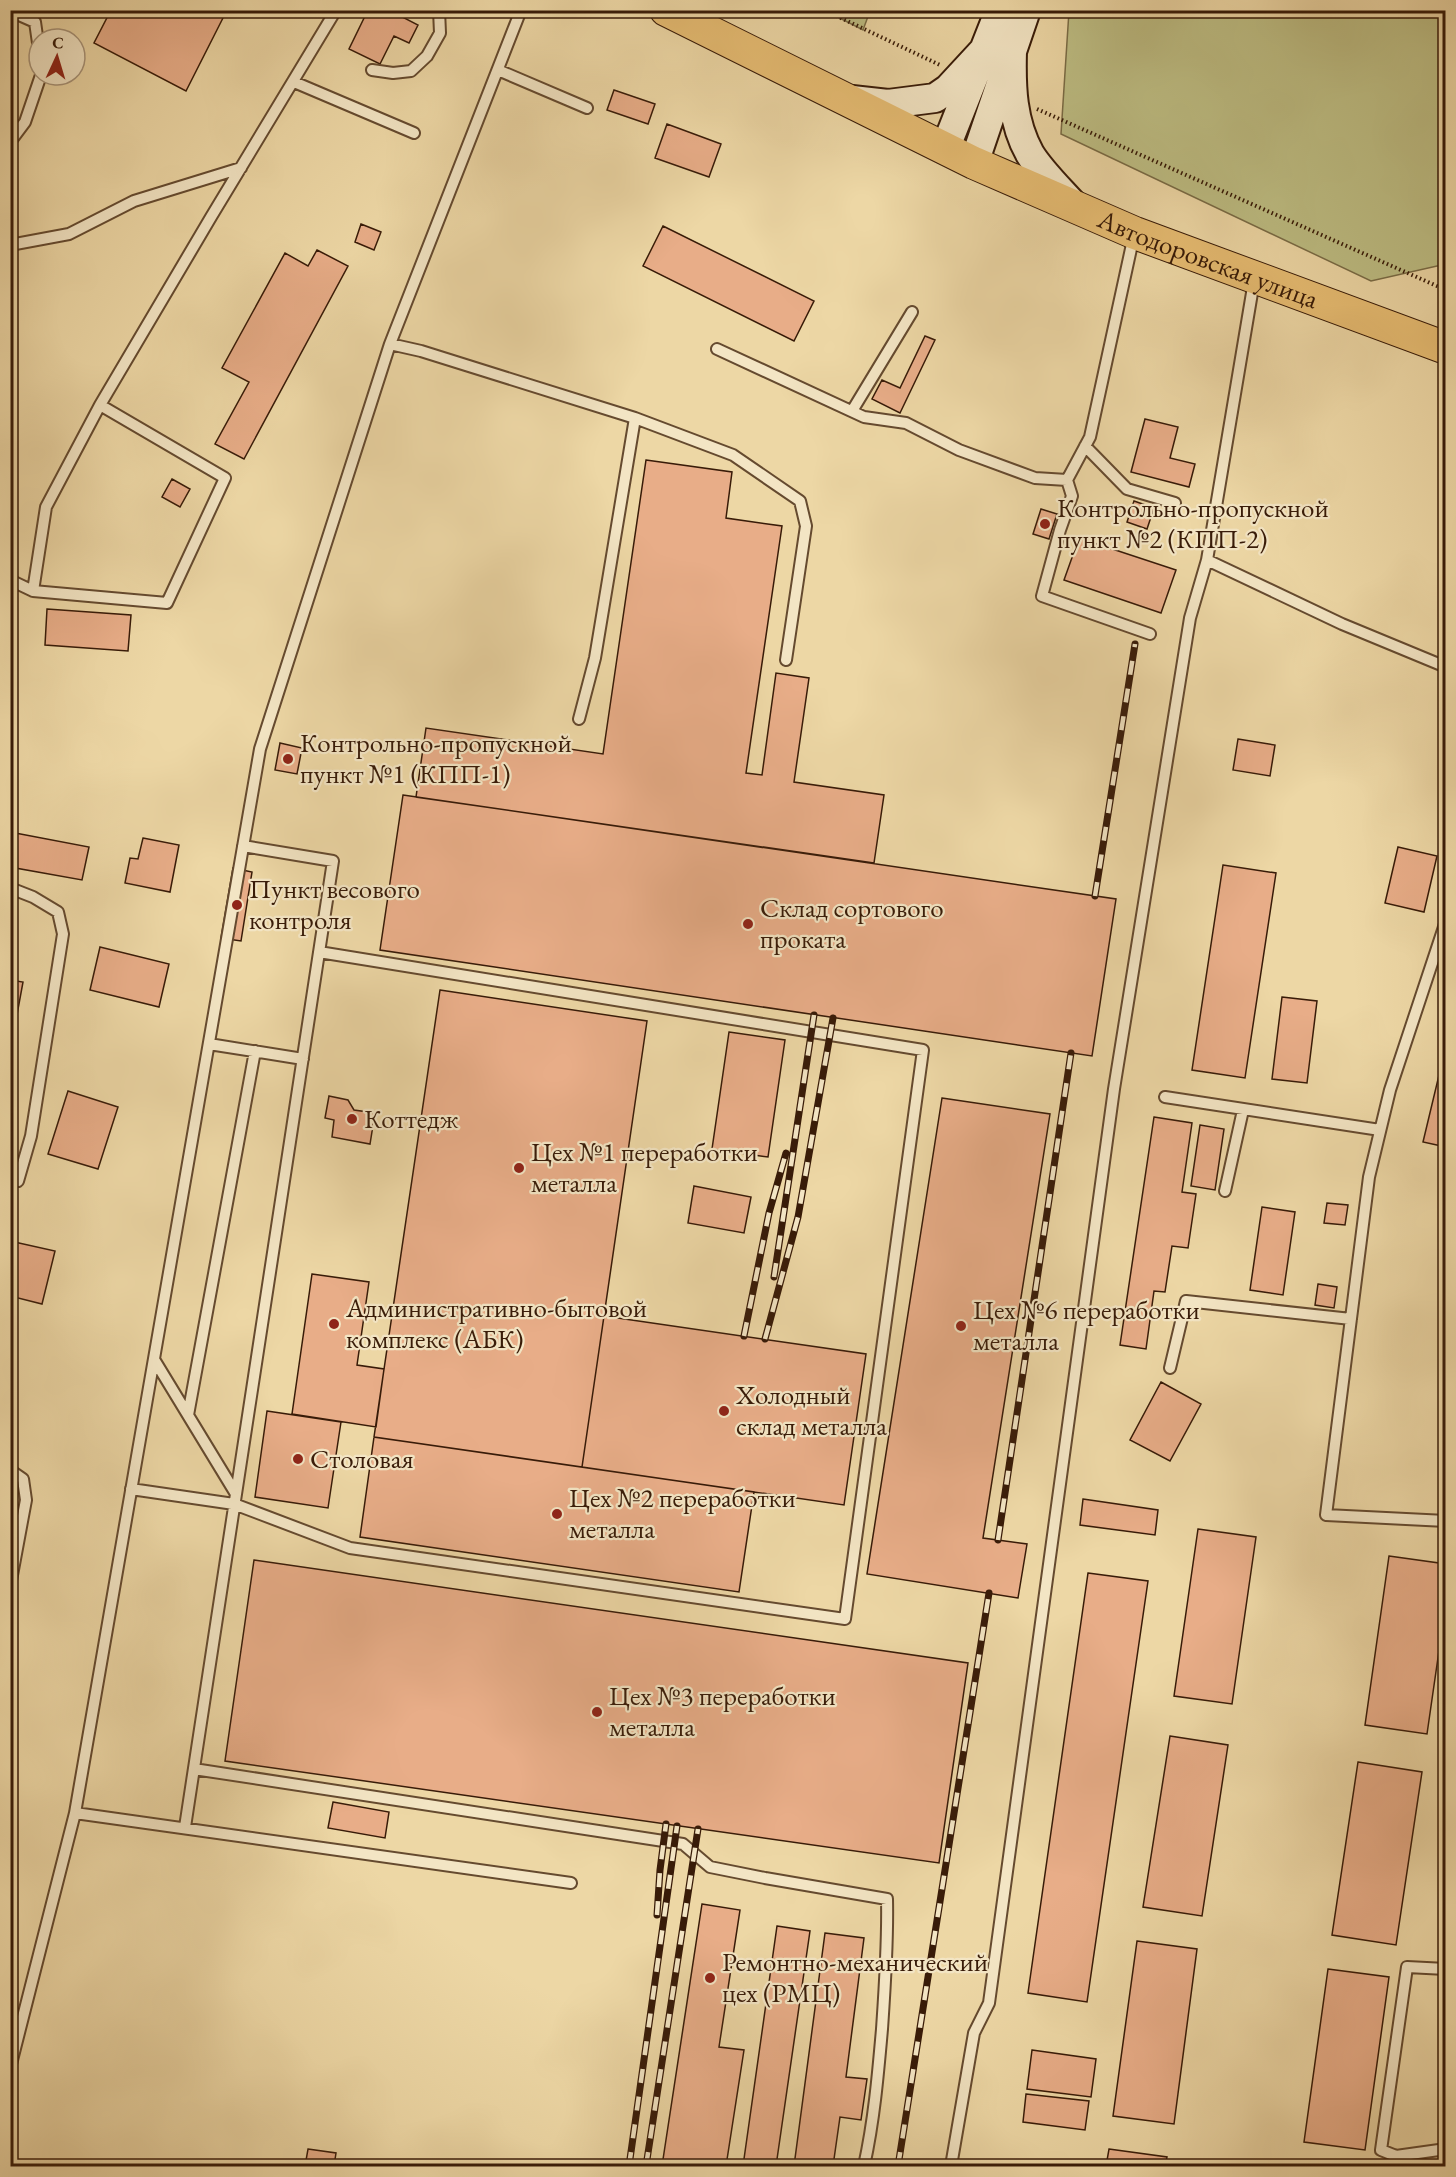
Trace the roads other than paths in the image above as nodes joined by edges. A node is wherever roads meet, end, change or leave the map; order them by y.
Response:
1 (10, 10) edge
2 (336, 10) edge
3 (439, 10) edge
4 (521, 10) edge
5 (666, 10) edge
6 (1000, 10) edge
7 (1026, 10) edge
8 (36, 27) edge
9 (999, 50) junction
10 (372, 70) dead end
11 (498, 70) junction
12 (294, 82) junction
13 (37, 87) edge
14 (845, 99) junction
15 (588, 108) dead end
16 (414, 133) dead end
17 (10, 142) edge
18 (945, 149) junction
19 (974, 163) junction
20 (241, 168) junction
21 (1075, 207) junction
22 (1135, 233) junction
23 (10, 245) edge
24 (1254, 277) junction
25 (912, 312) dead end
26 (390, 344) junction
27 (1446, 348) edge
28 (717, 349) dead end
29 (100, 405) junction
30 (852, 411) junction
31 (635, 418) junction
32 (1085, 446) junction
33 (1067, 480) junction
34 (1174, 503) dead end
35 (1207, 560) junction
36 (10, 580) edge
37 (33, 591) junction
38 (1150, 634) dead end
39 (786, 660) dead end
40 (1446, 667) edge
41 (579, 720) dead end
42 (243, 846) junction
43 (10, 888) edge
44 (1446, 921) edge
45 (319, 952) junction
46 (209, 1044) junction
47 (255, 1051) junction
48 (303, 1059) junction
49 (1165, 1097) dead end
50 (1243, 1110) junction
51 (1380, 1130) junction
52 (18, 1181) dead end
53 (1225, 1191) dead end
54 (1351, 1319) junction
55 (154, 1360) junction
56 (1170, 1368) dead end
57 (188, 1415) junction
58 (10, 1470) edge
59 (131, 1489) junction
60 (235, 1499) junction
61 (1446, 1521) edge
62 (10, 1586) edge
63 (194, 1769) junction
64 (75, 1813) junction
65 (185, 1827) junction
66 (571, 1883) dead end
67 (1446, 1969) edge
68 (10, 2068) edge
69 (1446, 2149) edge
70 (864, 2166) edge
71 (951, 2166) edge

1 - 8 lane
2 - 12 lane
3 - 10 lane
4 - 11 lane
5 - 14 main road, Автодоровская улица
6 - 9 main road
7 - 9 main road
9 - 14 main road
9 - 18 main road
9 - 19 main road
9 - 21 main road
11 - 15 lane
11 - 26 lane
12 - 16 lane
12 - 20 lane
13 - 17 lane
14 - 18 main road, Автодоровская улица
18 - 19 main road, Автодоровская улица
19 - 21 main road, Автодоровская улица
20 - 23 lane
20 - 29 lane
21 - 22 main road, Автодоровская улица
22 - 24 main road, Автодоровская улица
22 - 32 lane
24 - 27 main road, Автодоровская улица
24 - 35 lane
25 - 30 lane
26 - 31 lane
26 - 42 lane
28 - 30 lane
29 - 37 lane
29 - 37 lane
30 - 33 lane
31 - 39 lane
31 - 41 lane
32 - 33 lane
32 - 34 lane
33 - 38 lane
35 - 40 lane
35 - 71 lane
36 - 37 lane
42 - 45 lane
42 - 46 lane
43 - 52 lane
44 - 51 lane
45 - 48 lane
45 - 60 lane
46 - 47 lane
46 - 55 lane
47 - 48 lane
47 - 57 lane
48 - 60 lane
49 - 50 lane
50 - 51 lane
50 - 53 lane
51 - 54 lane
54 - 56 lane
54 - 61 lane
55 - 57 lane
55 - 59 lane
57 - 60 lane
58 - 62 lane
59 - 60 lane
59 - 64 lane
60 - 63 lane
63 - 65 lane
63 - 70 lane
64 - 65 lane
64 - 68 lane
65 - 66 lane
67 - 69 lane

